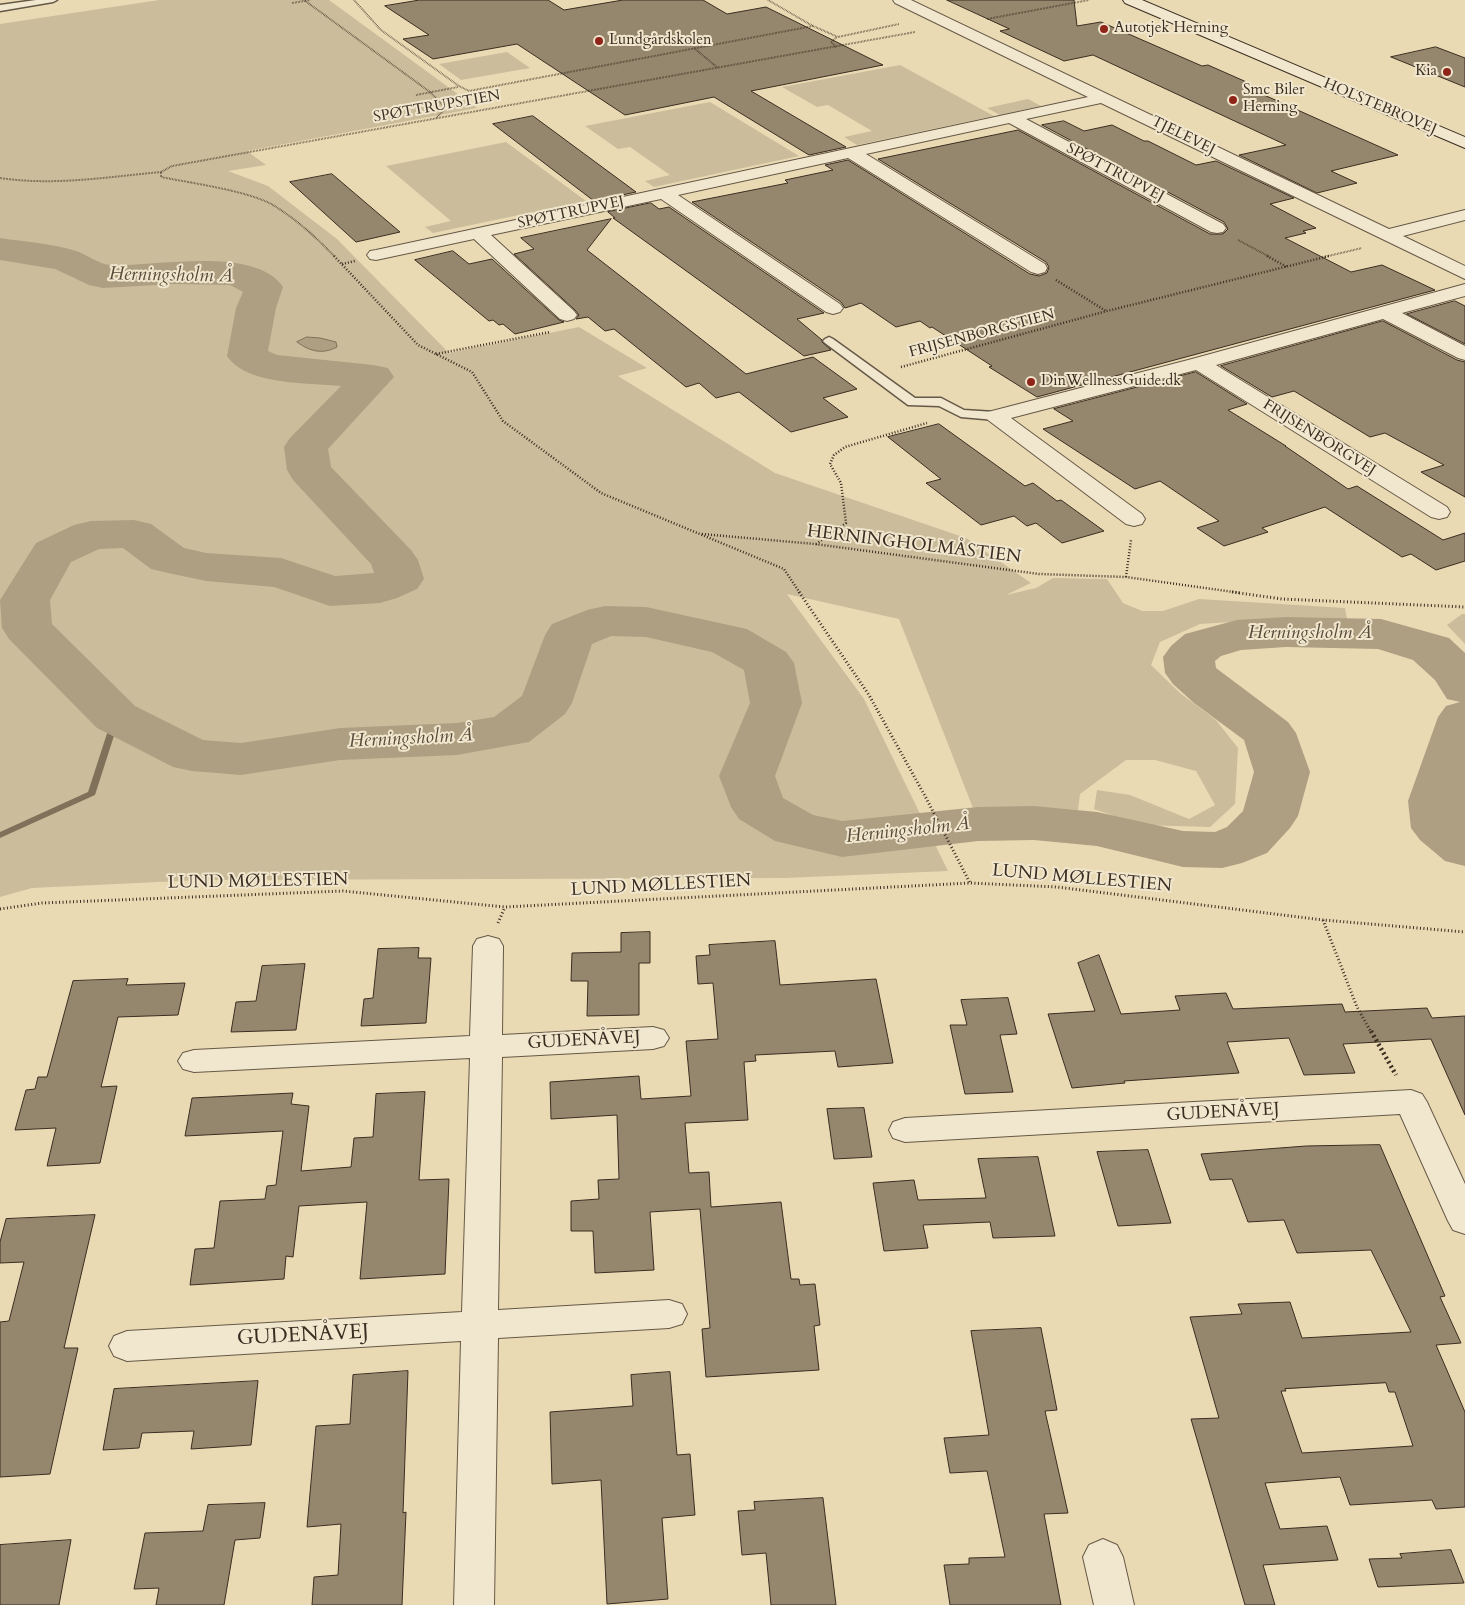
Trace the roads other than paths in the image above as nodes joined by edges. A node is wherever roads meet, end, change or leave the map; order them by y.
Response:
1 (53, 0) edge
2 (900, 0) edge
3 (1130, 0) edge
4 (1166, 0) edge
5 (0, 8) edge
6 (1232, 27) dead end
7 (1103, 98) junction
8 (1012, 118) junction
9 (1465, 143) edge
10 (852, 152) junction
11 (664, 193) junction
12 (1465, 215) edge
13 (1465, 227) edge
14 (1218, 228) road end
15 (478, 233) junction
16 (1395, 239) junction
17 (376, 255) dead end
18 (1038, 268) road end
19 (1465, 273) edge
20 (1465, 290) edge
21 (833, 308) dead end
22 (1385, 312) junction
23 (566, 314) road end
24 (829, 340) dead end
25 (1465, 354) edge
26 (1199, 363) junction
27 (995, 416) junction
28 (1439, 512) dead end
29 (1134, 519) road end
30 (488, 946) dead end
31 (653, 1038) dead end
32 (486, 1046) junction
33 (194, 1061) dead end
34 (905, 1130) dead end
35 (1465, 1221) edge
36 (669, 1314) dead end
37 (480, 1326) junction
38 (127, 1346) dead end
39 (1103, 1557) dead end
40 (474, 1605) edge
41 (1114, 1605) edge

1 - 5 lane
2 - 7 street, TJELEVEJ
3 - 9 street, HOLSTEBROVEJ
4 - 6 street
7 - 8 street, SPØTTRUPVEJ
7 - 16 street, TJELEVEJ
8 - 10 street, SPØTTRUPVEJ
8 - 14 street, SPØTTRUPVEJ
10 - 11 street, SPØTTRUPVEJ
10 - 18 street
11 - 15 street, SPØTTRUPVEJ
11 - 21 street
12 - 16 street
13 - 16 street
15 - 17 street, SPØTTRUPVEJ
15 - 23 street
16 - 19 street, TJELEVEJ
20 - 22 street
22 - 25 street
22 - 26 street
24 - 27 lane
26 - 27 street
26 - 28 street, FRIJSENBORGVEJ
27 - 29 street
30 - 32 street
31 - 32 street, GUDENÅVEJ
32 - 33 street, GUDENÅVEJ
32 - 37 street
34 - 35 street, GUDENÅVEJ
36 - 37 street, GUDENÅVEJ
37 - 38 street, GUDENÅVEJ
37 - 40 street
39 - 41 street

